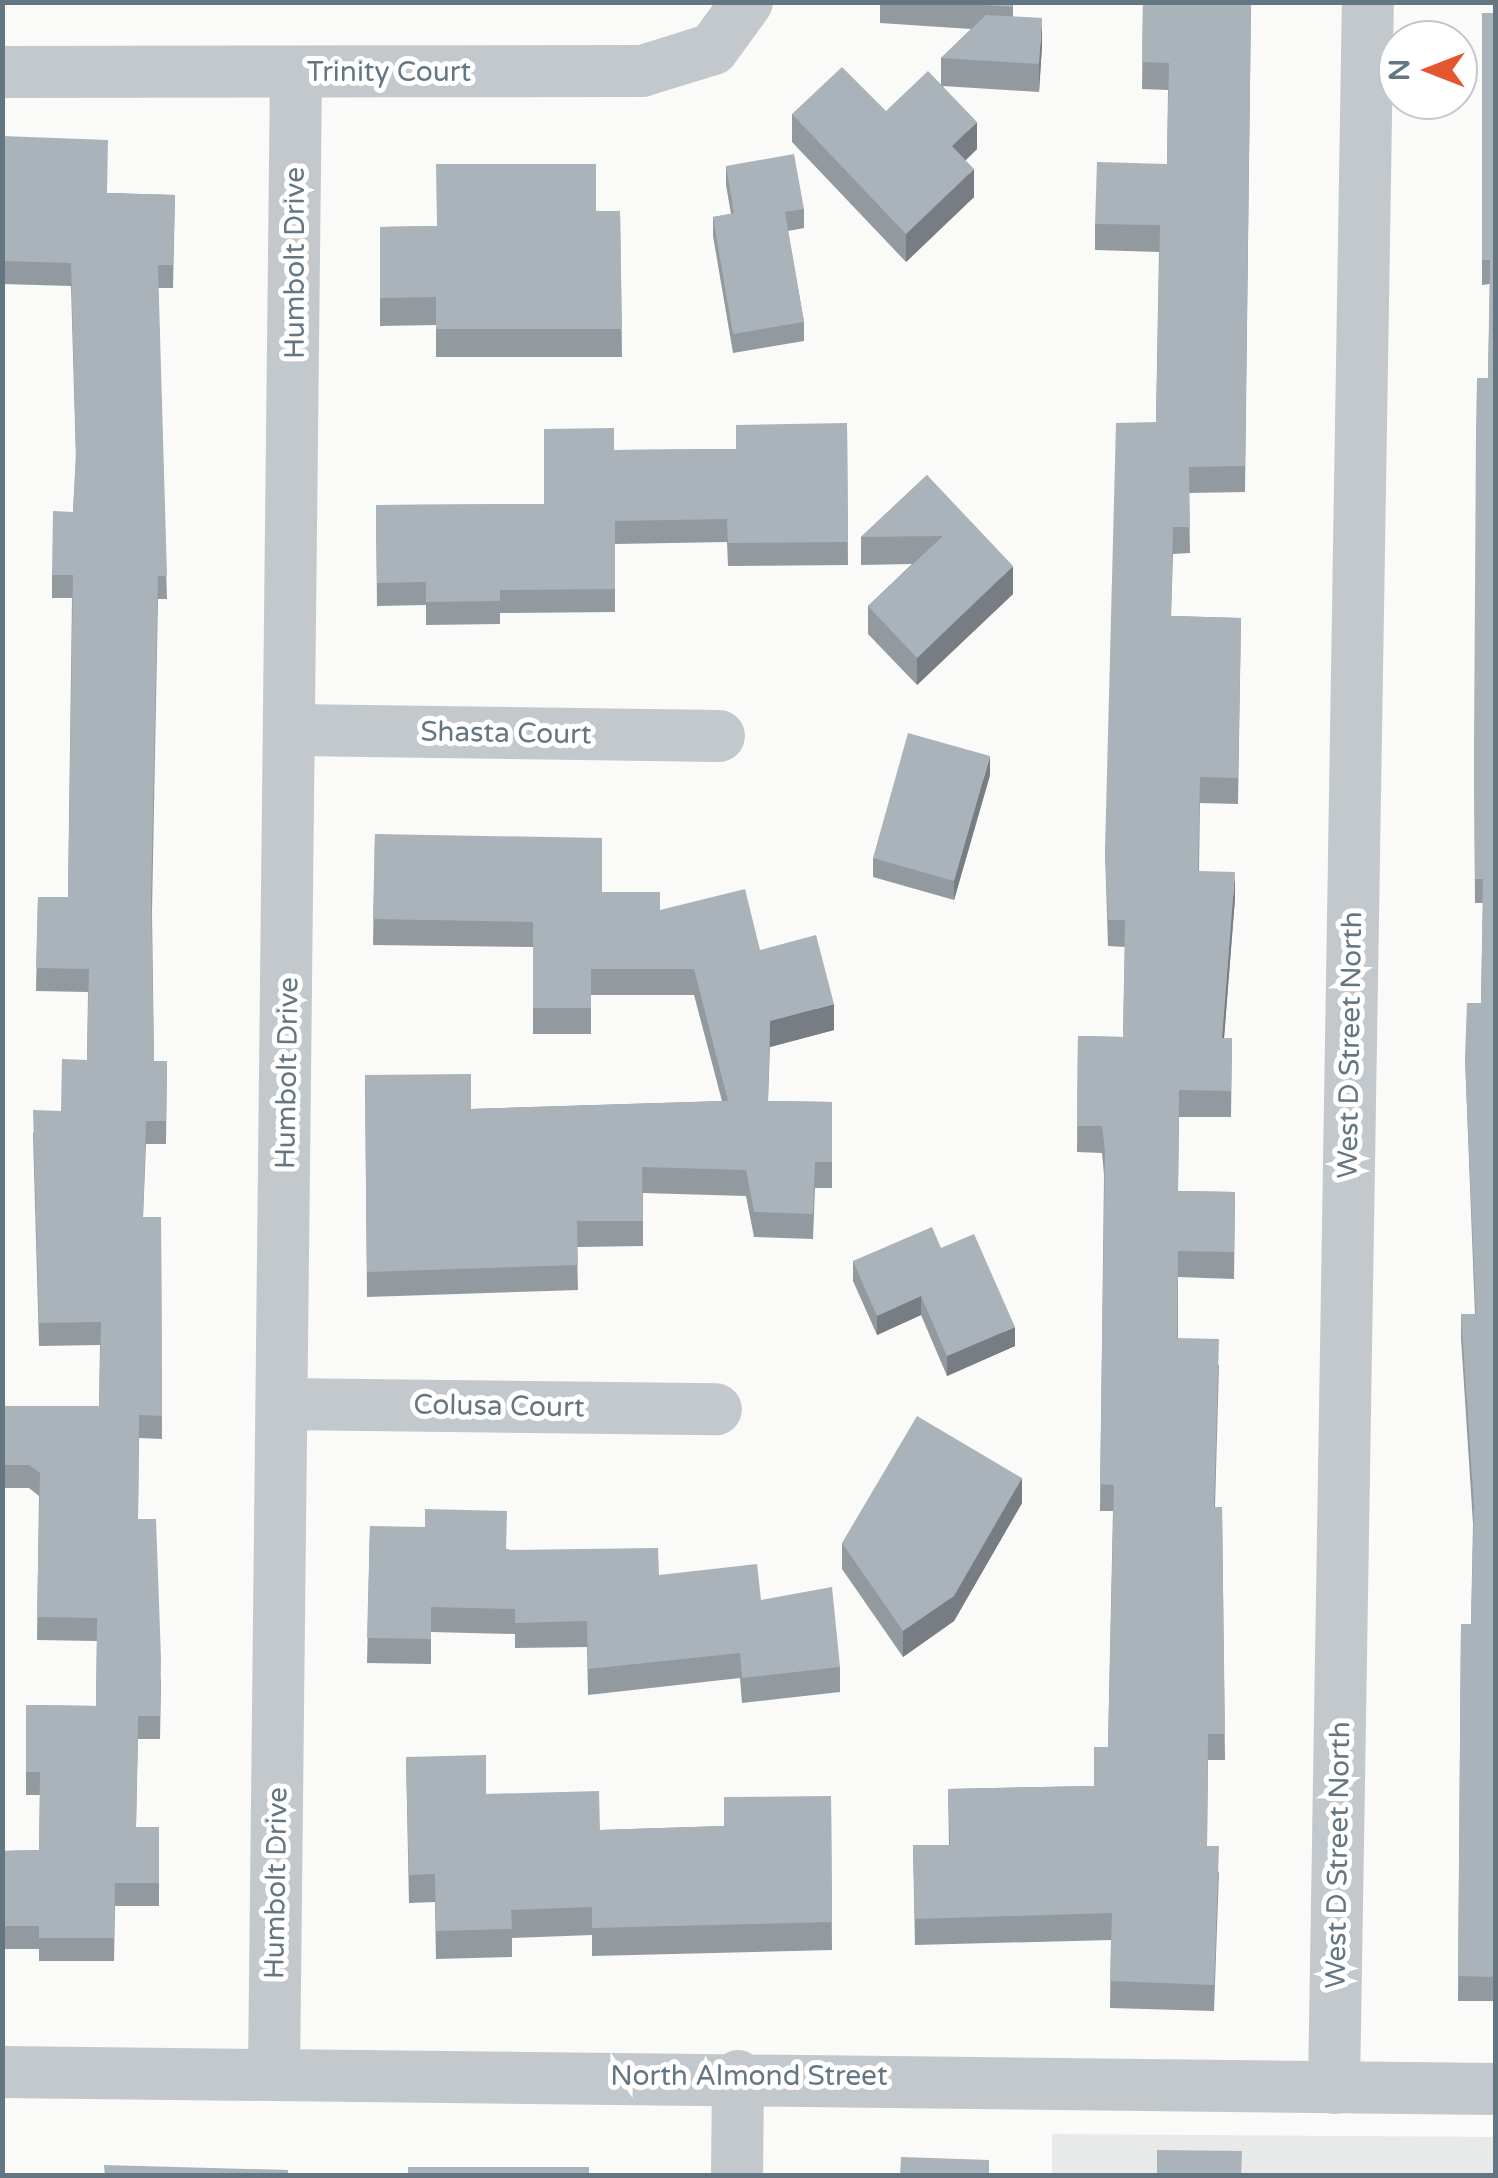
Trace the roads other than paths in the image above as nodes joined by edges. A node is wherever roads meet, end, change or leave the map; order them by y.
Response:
1 (748, 2) edge
2 (1368, 2) edge
3 (2, 72) edge
4 (296, 72) junction
5 (293, 730) junction
6 (720, 736) dead end
7 (282, 1404) junction
8 (716, 1409) dead end
9 (2, 2072) edge
10 (274, 2074) junction
11 (738, 2076) junction
12 (1334, 2088) junction
13 (1496, 2088) edge
14 (737, 2176) edge

1 - 4 street, Trinity Court
2 - 12 street, West D Street North
3 - 4 street, Trinity Court
4 - 5 street, Humbolt Drive
5 - 6 street, Shasta Court
5 - 7 street, Humbolt Drive
7 - 8 street, Colusa Court
7 - 10 street, Humbolt Drive
9 - 10 street, North Almond Street
10 - 11 street, North Almond Street
11 - 12 street, North Almond Street
11 - 14 street
12 - 13 street, North Almond Street

